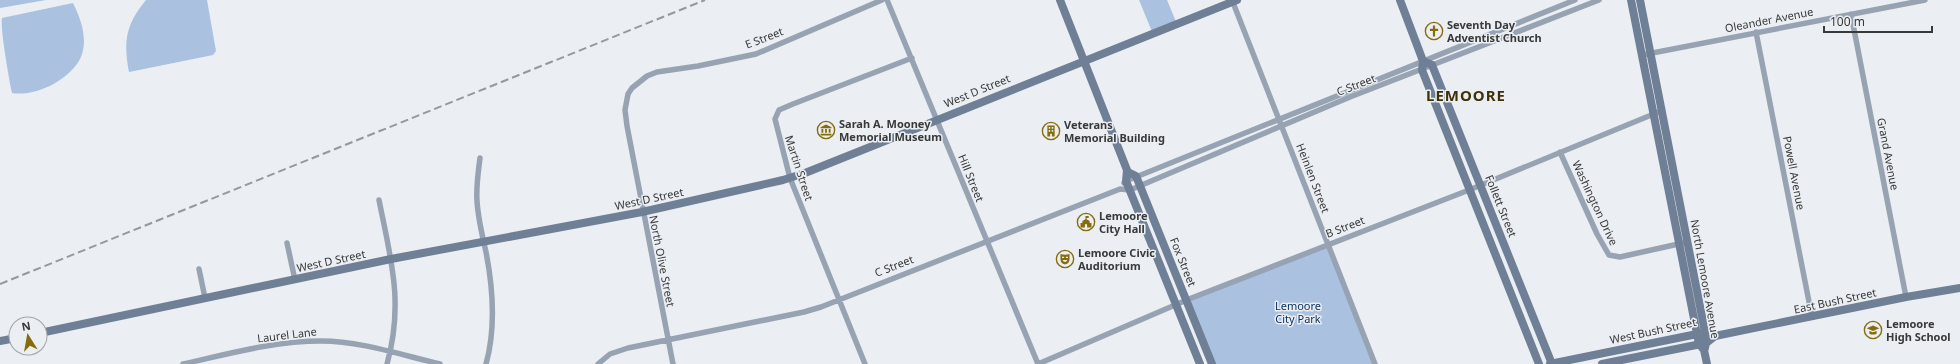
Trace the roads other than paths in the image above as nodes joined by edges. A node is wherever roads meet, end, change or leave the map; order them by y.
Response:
1 (882, 0) edge
2 (886, 0) edge
3 (1060, 0) edge
4 (1400, 0) edge
5 (1599, 0) edge
6 (1631, 0) edge
7 (1640, 0) edge
8 (1925, 0) edge
9 (1234, 1) edge
10 (1572, 1) edge
11 (1574, 10) junction
12 (1851, 14) junction
13 (1756, 32) junction
14 (1650, 54) junction
15 (1642, 55) junction
16 (912, 58) junction
17 (1085, 60) junction
18 (1423, 61) junction
19 (1432, 66) junction
20 (1422, 70) junction
21 (630, 90) joint
22 (1661, 111) junction
23 (1653, 115) junction
24 (1279, 119) junction
25 (936, 120) junction
26 (1282, 126) junction
27 (1560, 152) junction
28 (480, 158) dead end
29 (1128, 172) junction
30 (1136, 176) junction
31 (790, 178) junction
32 (1481, 185) junction
33 (1126, 186) junction
34 (1140, 186) junction
35 (1469, 190) junction
36 (379, 200) dead end
37 (642, 212) junction
38 (483, 241) junction
39 (986, 241) junction
40 (1687, 242) junction
41 (287, 243) dead end
42 (1327, 244) junction
43 (1678, 244) junction
44 (391, 259) junction
45 (199, 268) dead end
46 (295, 280) junction
47 (1960, 288) edge
48 (1906, 297) junction
49 (205, 298) junction
50 (838, 299) junction
51 (1187, 300) junction
52 (1176, 304) junction
53 (1812, 317) junction
54 (48, 331) edge
55 (1701, 333) junction
56 (1715, 336) junction
57 (668, 340) junction
58 (1703, 346) junction
59 (390, 352) junction
60 (183, 364) edge
61 (387, 364) edge
62 (440, 364) edge
63 (486, 364) edge
64 (598, 364) edge
65 (672, 364) edge
66 (865, 364) edge
67 (1038, 364) edge
68 (1200, 364) edge
69 (1212, 364) edge
70 (1375, 364) edge
71 (1539, 364) edge
72 (1552, 364) edge
73 (1602, 364) edge
74 (1707, 364) edge

1 - 21 street, E Street
2 - 16 street, Hill Street
3 - 17 street
4 - 18 street
5 - 11 street, C Street
6 - 15 street, North Lemoore Avenue
7 - 14 street, North Lemoore Avenue
8 - 12 street, Oleander Avenue
9 - 17 street, West D Street
9 - 24 street, Heinlen Street
10 - 11 street
10 - 18 street, C Street
11 - 19 street, C Street
12 - 13 street, Oleander Avenue
12 - 48 street, Grand Avenue
13 - 14 street, Oleander Avenue
13 - 53 street, Powell Avenue
14 - 15 street, Oleander Avenue
14 - 22 street, North Lemoore Avenue
15 - 23 street, North Lemoore Avenue
16 - 25 street, Hill Street
16 - 31 street, Martin Street
17 - 25 street, West D Street
17 - 29 street
18 - 19 street
18 - 20 street
18 - 24 street, C Street
19 - 20 street, C Street
19 - 32 street, Follett Street
20 - 26 street, C Street
20 - 35 street
21 - 37 street, North Olive Street
22 - 23 street, B Street
22 - 40 street, North Lemoore Avenue
23 - 27 street, B Street
23 - 43 street, North Lemoore Avenue
24 - 26 street, Heinlen Street
24 - 30 street, C Street
25 - 31 street, West D Street
25 - 39 street, Hill Street
26 - 34 street, C Street
26 - 42 street, Heinlen Street
27 - 32 street, B Street
27 - 43 street, Washington Drive
28 - 38 street
29 - 30 street
29 - 33 street
30 - 33 street, C Street
30 - 34 street, Fox Street
31 - 37 street, West D Street
31 - 50 street, Martin Street
32 - 35 street, B Street
32 - 72 street, Follett Street
33 - 34 street, C Street
33 - 39 street, C Street
33 - 52 street, Fox Street
34 - 51 street, Fox Street
35 - 42 street, B Street
35 - 71 street
36 - 44 street
37 - 38 street, West D Street
37 - 57 street, North Olive Street
38 - 44 street, West D Street
38 - 63 street
39 - 50 street, C Street
39 - 67 street, Hill Street
40 - 43 street, Washington Drive
40 - 55 street, North Lemoore Avenue
41 - 46 street
42 - 51 street, B Street
42 - 70 street, Heinlen Street
43 - 55 street, North Lemoore Avenue
44 - 46 street, West D Street
44 - 59 street
45 - 49 street
46 - 49 street, West D Street
47 - 48 street, East Bush Street
48 - 53 street, East Bush Street
49 - 54 street, West D Street
50 - 57 street, C Street
50 - 66 street, Martin Street
51 - 52 street, B Street
51 - 69 street, Fox Street
52 - 67 street, B Street
52 - 68 street, Fox Street
53 - 56 street, East Bush Street
55 - 56 street, West Bush Street
55 - 58 street, North Lemoore Avenue
55 - 72 street, West Bush Street
56 - 58 street, West Bush Street
57 - 64 street, C Street
57 - 65 street, North Olive Street
58 - 73 street, West Bush Street
58 - 74 street, North Lemoore Avenue
59 - 60 street, Laurel Lane
59 - 61 street
59 - 62 street, Laurel Lane

